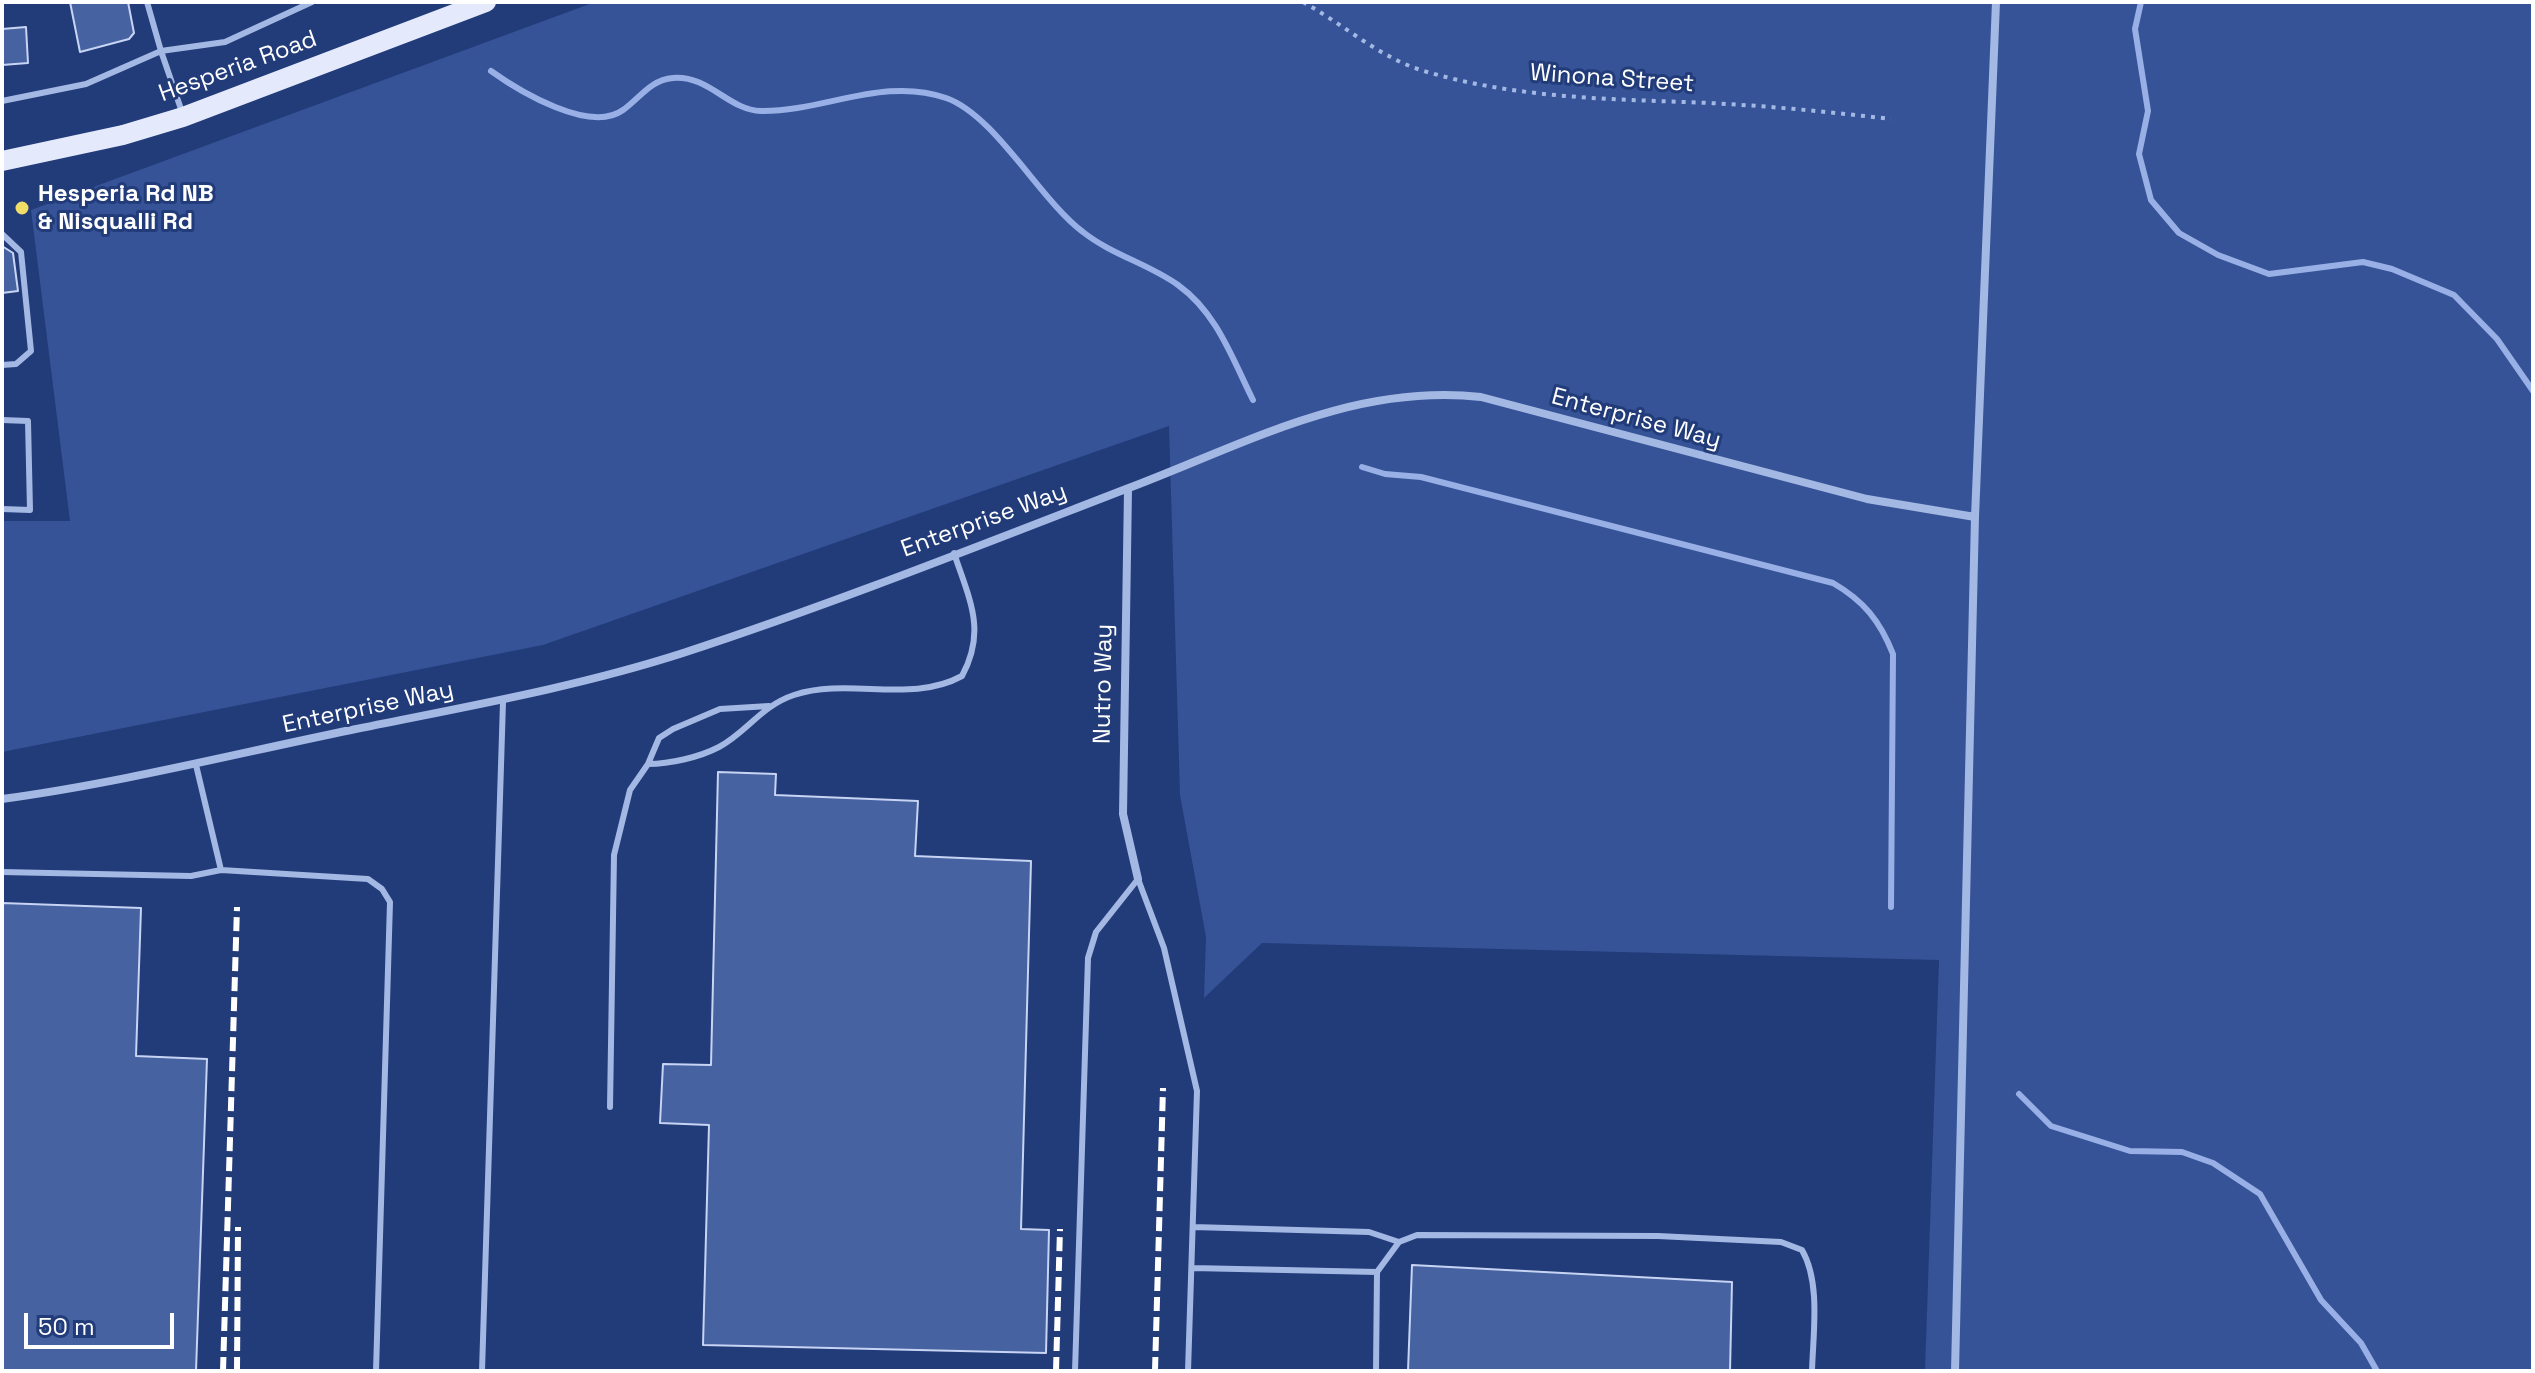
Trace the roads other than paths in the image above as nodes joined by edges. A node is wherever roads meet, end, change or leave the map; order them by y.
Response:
1 (147, 2) edge
2 (312, 2) edge
3 (486, 2) edge
4 (1996, 2) edge
5 (457, 8) edge
6 (161, 51) junction
7 (2, 101) edge
8 (183, 117) junction
9 (2, 161) edge
10 (2, 234) edge
11 (2, 365) edge
12 (2, 420) edge
13 (1128, 489) junction
14 (2, 509) edge
15 (1975, 517) junction
16 (954, 553) junction
17 (503, 702) junction
18 (769, 706) junction
19 (648, 764) junction
20 (196, 765) junction
21 (2, 799) edge
22 (221, 870) junction
23 (2, 872) edge
24 (1138, 879) junction
25 (610, 1107) dead end
26 (1193, 1227) junction
27 (1399, 1242) junction
28 (1192, 1268) junction
29 (1377, 1272) junction
30 (376, 1371) edge
31 (482, 1371) edge
32 (1075, 1371) edge
33 (1188, 1371) edge
34 (1376, 1371) edge
35 (1812, 1371) edge
36 (1955, 1371) edge

1 - 6 lane
2 - 6 lane
3 - 5 main road, Hesperia Road
4 - 15 street
5 - 8 main road, Hesperia Road
6 - 7 lane
6 - 8 lane
8 - 9 main road, Hesperia Road
10 - 11 lane
12 - 14 lane
13 - 15 street, Enterprise Way
13 - 16 street, Enterprise Way
13 - 24 street, Nutro Way
15 - 36 street
16 - 17 street, Enterprise Way
16 - 18 lane
17 - 20 street, Enterprise Way
17 - 31 lane
18 - 19 lane
18 - 19 lane
19 - 25 lane
20 - 21 street, Enterprise Way
20 - 22 lane
22 - 23 lane
22 - 30 lane
24 - 26 lane
24 - 32 lane
26 - 27 lane
26 - 28 lane
27 - 29 lane
27 - 35 lane
28 - 29 lane
28 - 33 lane
29 - 34 lane

